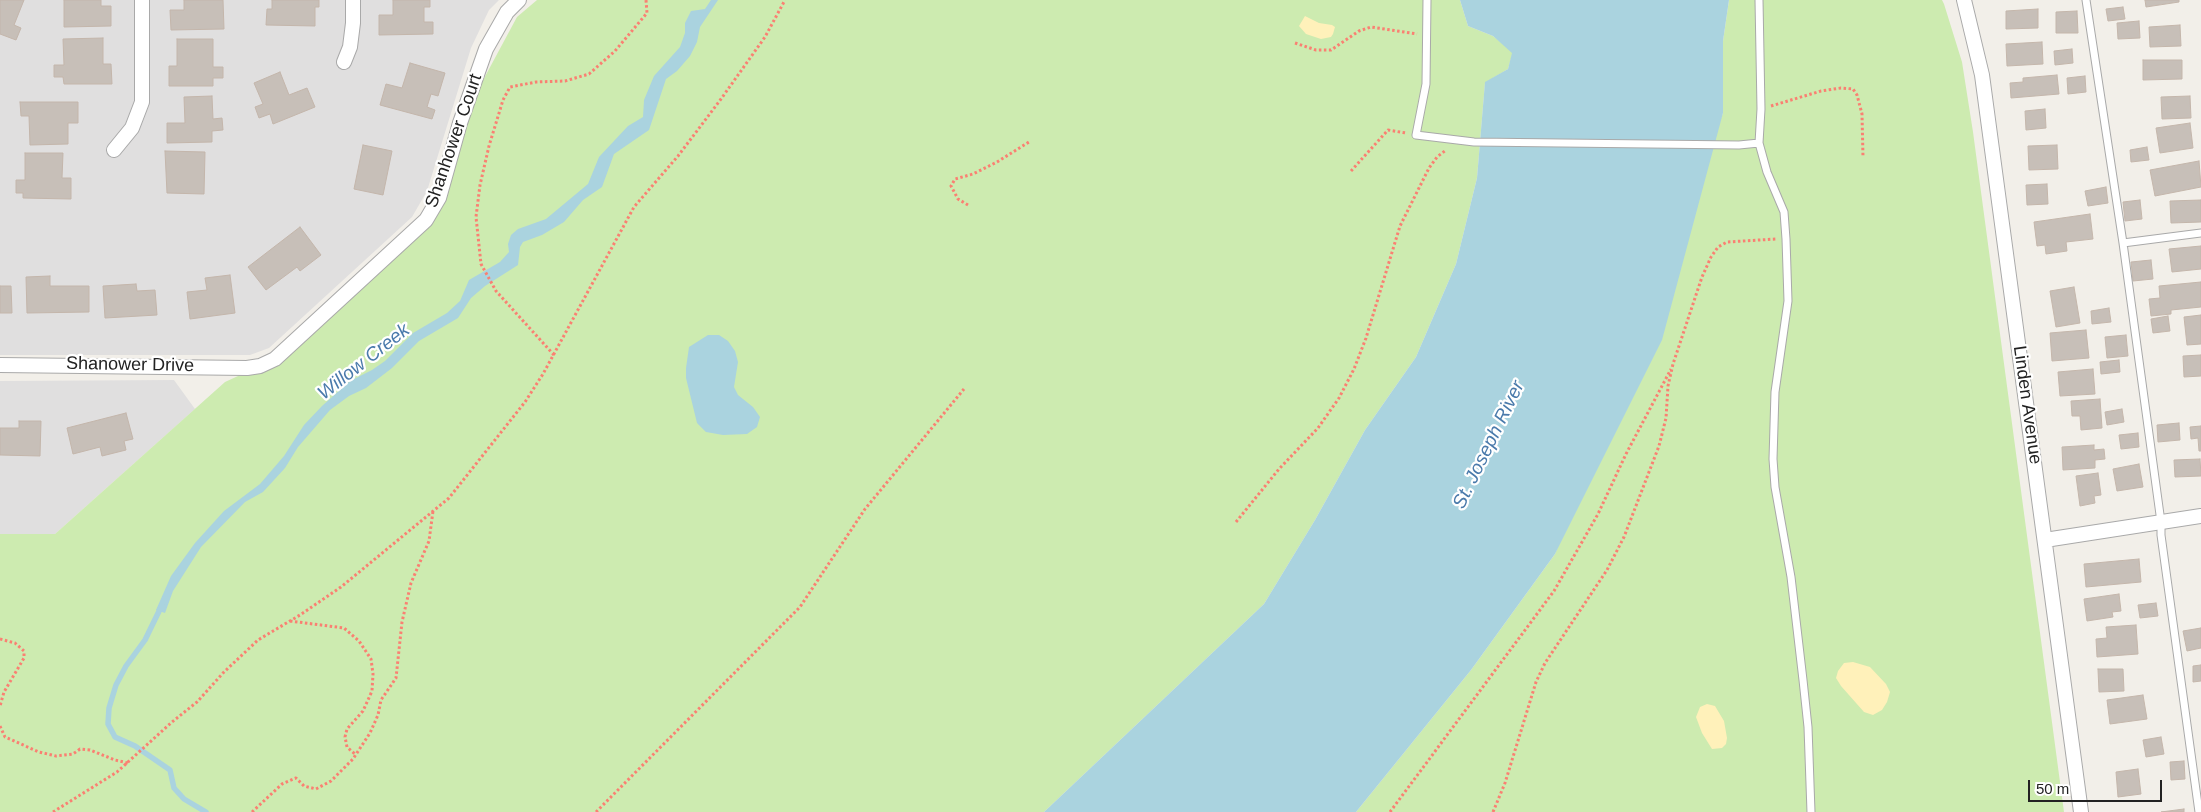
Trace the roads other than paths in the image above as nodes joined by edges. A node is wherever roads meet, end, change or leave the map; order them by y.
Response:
1 (142, 0) edge
2 (353, 0) edge
3 (519, 0) edge
4 (1427, 0) edge
5 (1759, 0) edge
6 (1964, 0) edge
7 (2086, 0) edge
8 (344, 62) dead end
9 (1759, 143) junction
10 (114, 150) dead end
11 (2201, 233) edge
12 (2123, 243) junction
13 (0, 365) edge
14 (260, 366) joint
15 (2201, 516) edge
16 (2161, 522) junction
17 (2045, 540) junction
18 (2199, 794) edge
19 (1810, 812) edge
20 (2081, 812) edge
21 (2199, 812) edge

1 - 10 street
2 - 8 street
3 - 14 street, Shanhower Court
4 - 9 lane
5 - 9 lane
6 - 17 street, Linden Avenue
7 - 12 lane
9 - 19 lane
11 - 12 lane
12 - 16 lane
13 - 14 street, Shanower Drive
15 - 16 street
16 - 17 street
16 - 18 lane
17 - 20 street, Linden Avenue
18 - 21 lane

